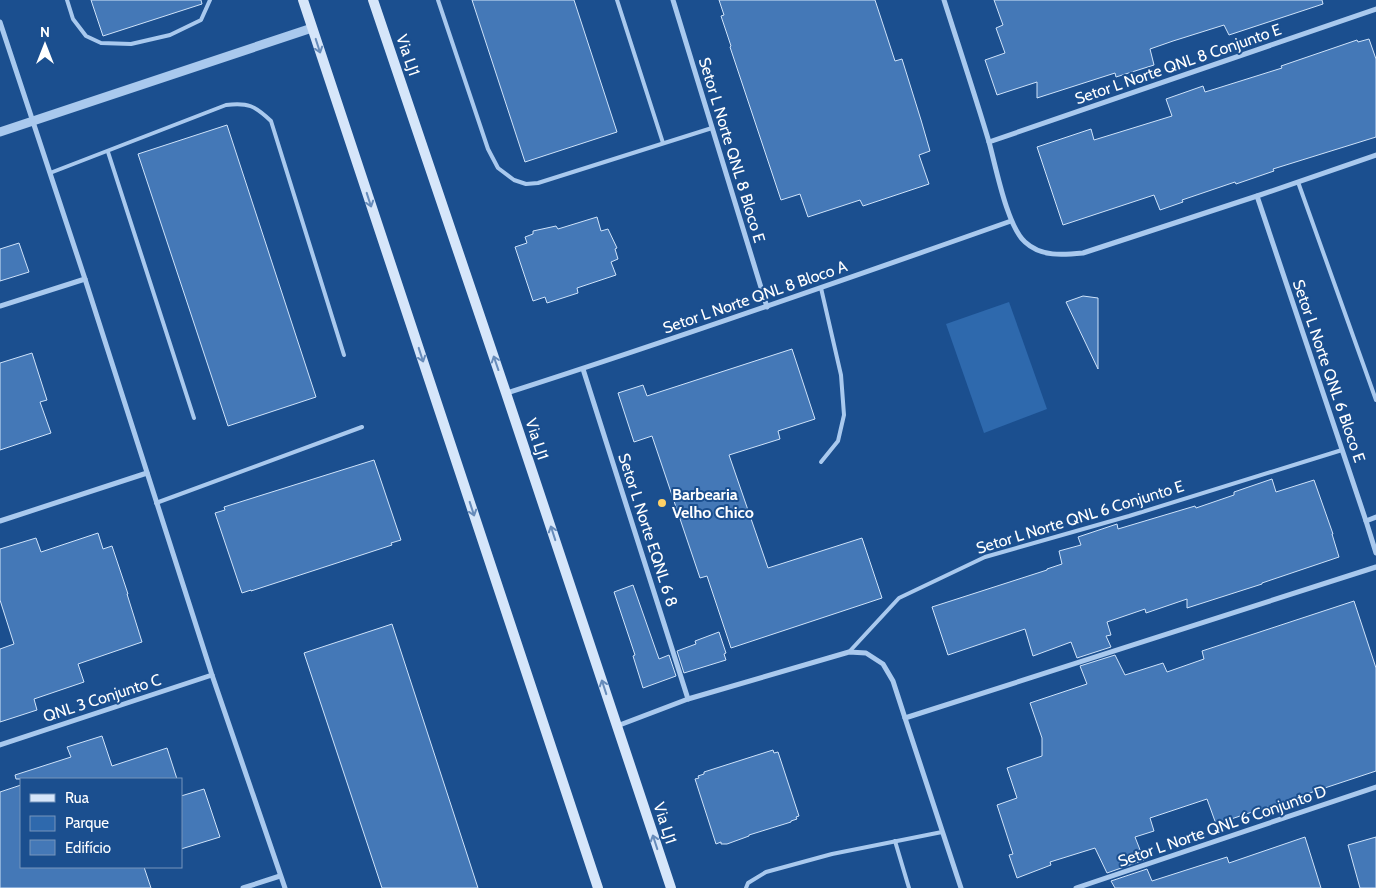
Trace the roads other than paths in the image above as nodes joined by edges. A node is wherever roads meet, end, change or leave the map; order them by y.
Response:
1 (67, 0) edge
2 (210, 0) edge
3 (303, 0) edge
4 (373, 0) edge
5 (438, 0) edge
6 (617, 0) edge
7 (673, 0) edge
8 (944, 0) edge
9 (1376, 9) edge
10 (0, 22) edge
11 (312, 28) junction
12 (33, 122) junction
13 (712, 128) junction
14 (0, 132) edge
15 (989, 142) junction
16 (663, 143) junction
17 (108, 152) junction
18 (1376, 155) edge
19 (50, 173) junction
20 (1298, 182) junction
21 (1257, 196) junction
22 (1011, 221) junction
23 (85, 279) junction
24 (821, 288) junction
25 (0, 306) edge
26 (767, 307) junction
27 (344, 355) dead end
28 (584, 369) junction
29 (506, 393) junction
30 (1376, 400) edge
31 (194, 418) dead end
32 (362, 427) dead end
33 (1342, 450) junction
34 (821, 462) dead end
35 (146, 473) junction
36 (156, 503) junction
37 (1376, 517) edge
38 (0, 521) edge
39 (1366, 521) junction
40 (1376, 553) edge
41 (1376, 567) edge
42 (849, 652) junction
43 (212, 675) junction
44 (688, 699) junction
45 (905, 718) junction
46 (617, 726) junction
47 (0, 745) edge
48 (1376, 787) edge
49 (942, 832) junction
50 (895, 841) junction
51 (280, 876) junction
52 (243, 888) edge
53 (284, 888) edge
54 (598, 888) edge
55 (671, 888) edge
56 (746, 888) edge
57 (909, 888) edge
58 (961, 888) edge
59 (1076, 888) edge

1 - 2 lane
3 - 11 main road
29 -> 4 main road, Via LJ1
5 - 16 lane
6 - 16 lane
7 - 13 street, Setor L Norte QNL 8 Bloco E
8 - 15 street
9 - 15 street, Setor L Norte QNL 8 Conjunto E
10 - 12 street
11 - 12 street
11 -> 54 main road
12 - 14 street
12 - 19 street
13 - 16 lane
13 - 26 street, Setor L Norte QNL 8 Bloco E
15 - 22 street
17 - 19 lane
17 - 27 lane
17 - 31 lane
18 - 20 street
19 - 23 street
20 - 21 street
20 - 30 lane
21 - 22 street
21 - 33 street, Setor L Norte QNL 6 Bloco E
22 - 24 street, Setor L Norte QNL 8 Bloco A
23 - 25 street
23 - 35 street
24 - 26 street, Setor L Norte QNL 8 Bloco A
24 - 34 lane
26 - 28 street, Setor L Norte QNL 8 Bloco A
28 - 29 street, Setor L Norte QNL 8 Bloco A
28 - 44 street, Setor L Norte EQNL 6 8
46 -> 29 main road, Via LJ1
32 - 36 lane
33 - 39 street, Setor L Norte QNL 6 Bloco E
33 - 42 lane, Setor L Norte QNL 6 Conjunto E
35 - 36 street
35 - 38 street
36 - 43 street
37 - 39 street
39 - 40 street, Setor L Norte QNL 6 Bloco E
41 - 45 street
42 - 44 street
42 - 45 street
43 - 47 street, QNL 3 Conjunto C
43 - 51 street
44 - 46 street
45 - 49 street
55 -> 46 main road, Via LJ1
48 - 59 street, Setor L Norte QNL 6 Conjunto D
49 - 50 lane
49 - 58 street
50 - 56 lane
50 - 57 lane
51 - 52 street
51 - 53 street

